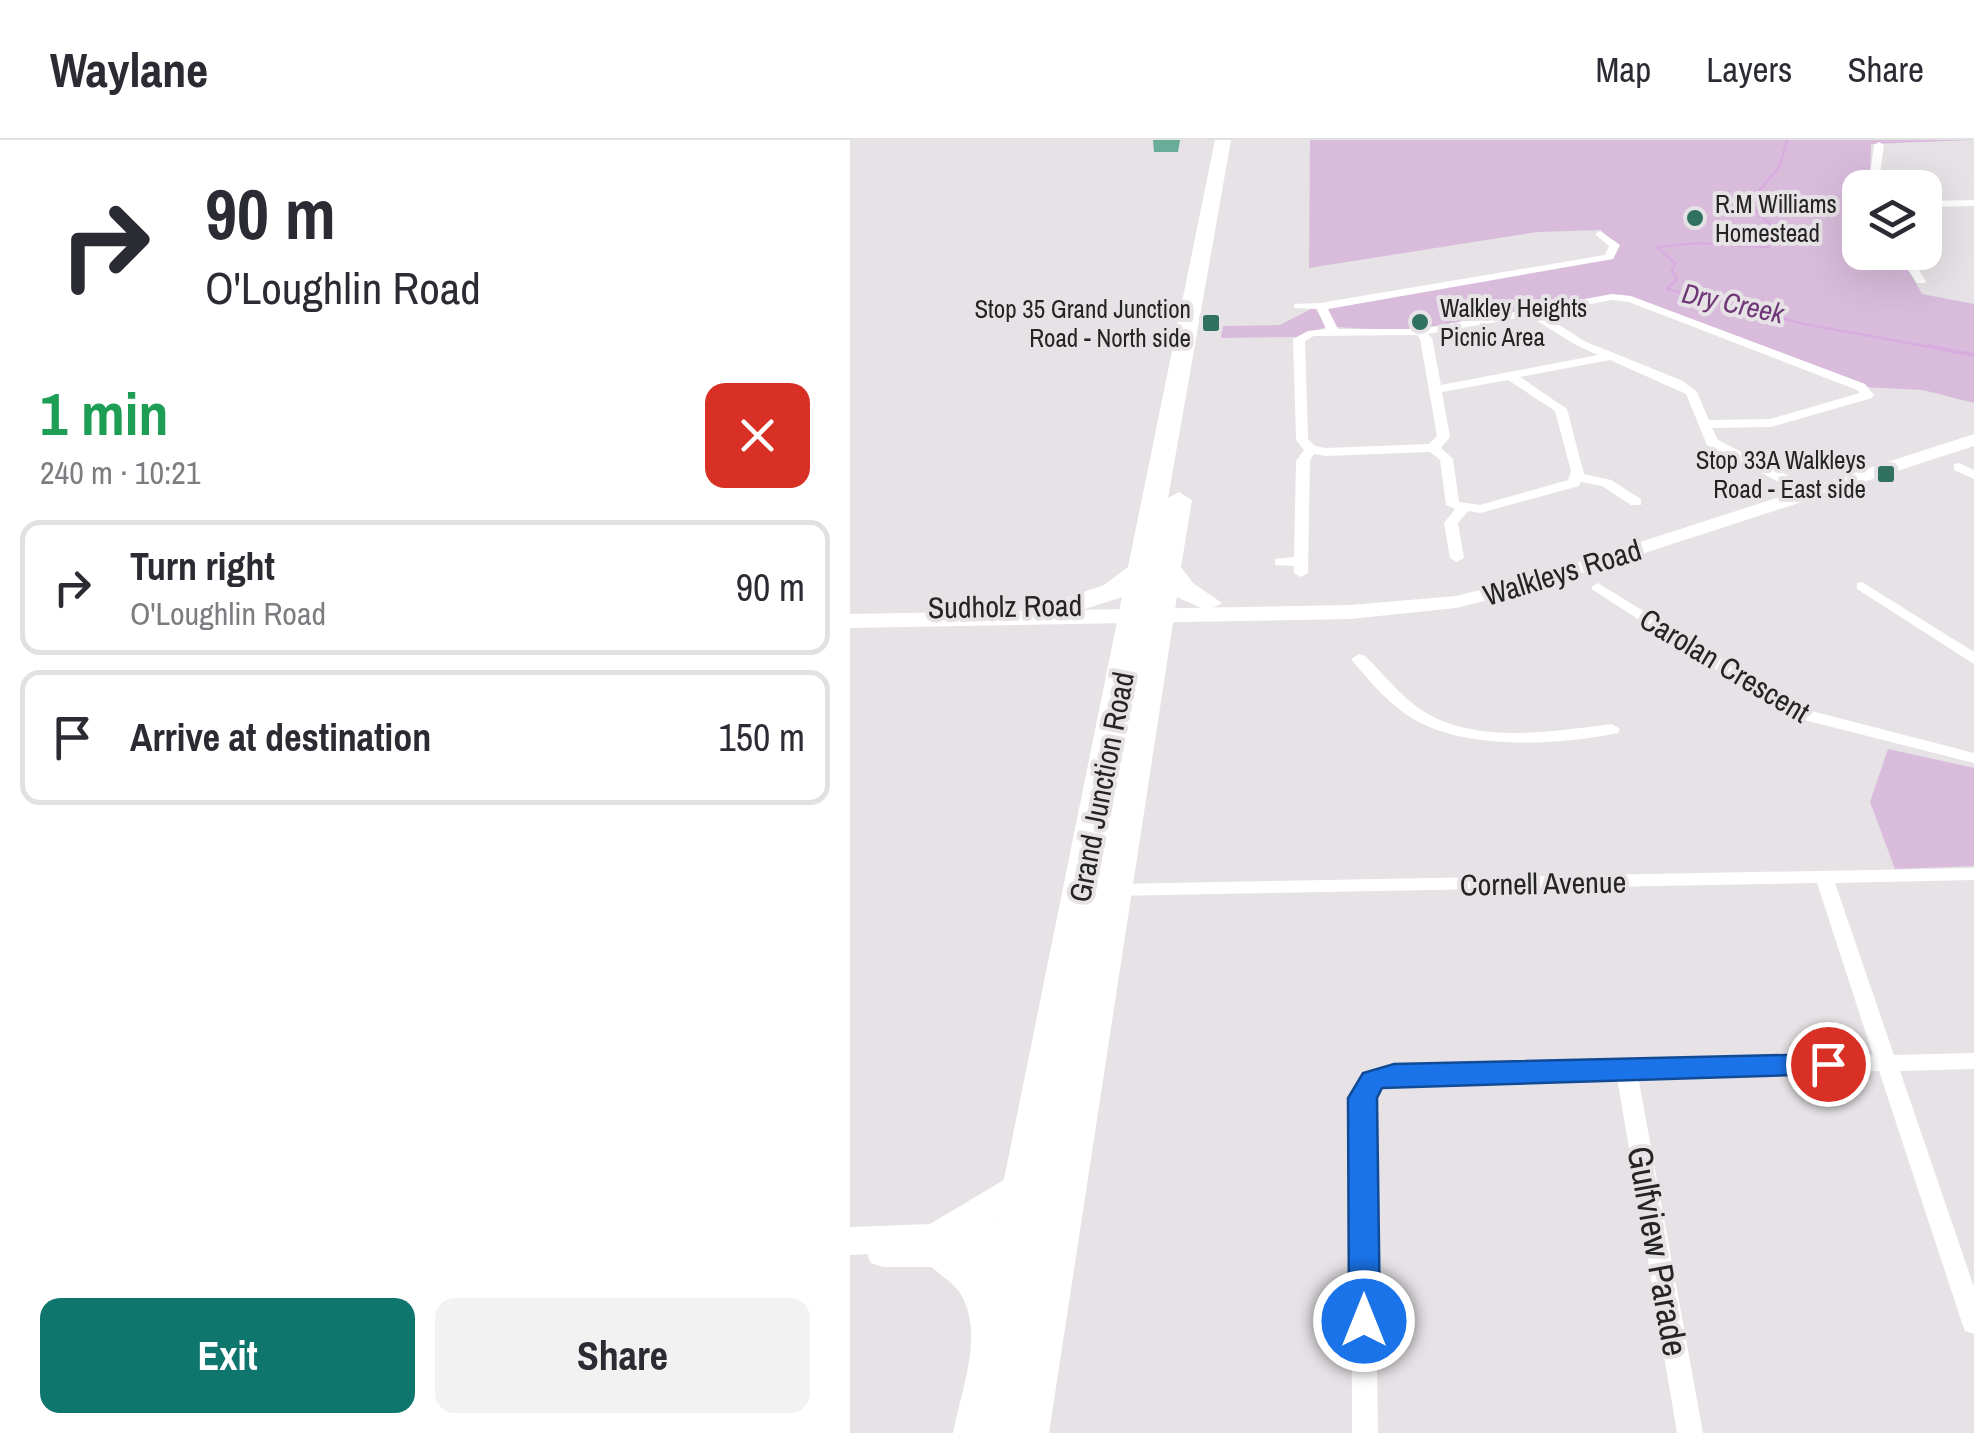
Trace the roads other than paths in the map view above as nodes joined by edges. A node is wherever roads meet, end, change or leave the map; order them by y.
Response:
1 (1222, 140) edge
2 (1235, 140) edge
3 (1879, 146) dead end
4 (1876, 170) edge
5 (1974, 203) edge
6 (1942, 204) edge
7 (1622, 237) dead end
8 (1913, 270) edge
9 (1921, 281) dead end
10 (1298, 306) dead end
11 (1323, 306) junction
12 (1531, 312) junction
13 (1333, 331) junction
14 (1420, 332) junction
15 (1610, 356) junction
16 (1510, 376) junction
17 (1436, 390) junction
18 (1704, 424) junction
19 (1974, 426) edge
20 (1974, 440) edge
21 (1434, 448) junction
22 (1311, 449) junction
23 (1958, 467) dead end
24 (1974, 475) edge
25 (1577, 477) junction
26 (1795, 491) junction
27 (1636, 502) dead end
28 (1464, 508) junction
29 (1457, 558) dead end
30 (1280, 562) dead end
31 (1155, 567) junction
32 (1862, 586) dead end
33 (1598, 587) dead end
34 (850, 609) edge
35 (1214, 609) junction
36 (1147, 610) junction
37 (1080, 611) junction
38 (850, 621) edge
39 (1140, 653) junction
40 (1359, 659) dead end
41 (1974, 659) edge
42 (1612, 729) dead end
43 (1974, 758) edge
44 (1974, 874) edge
45 (1824, 877) junction
46 (1097, 890) junction
47 (1974, 1061) edge
48 (1887, 1063) junction
49 (1626, 1069) junction
50 (1024, 1181) junction
51 (850, 1241) edge
52 (1034, 1243) junction
53 (936, 1245) junction
54 (850, 1250) edge
55 (1974, 1323) edge
56 (995, 1334) junction
57 (977, 1433) edge
58 (1025, 1433) edge
59 (1366, 1433) edge
60 (1690, 1433) edge

1 - 31 highway, Grand Junction Road
2 - 31 highway, Grand Junction Road
3 - 4 street
5 - 6 street
7 - 11 street
8 - 9 street
10 - 11 street
11 - 13 street
12 - 14 street
12 - 15 street
12 - 18 street
13 - 14 street
13 - 22 street
14 - 17 street
15 - 16 street
15 - 18 street
16 - 17 street
16 - 25 street
17 - 21 street
18 - 26 street
19 - 26 main road, Walkleys Road
20 - 26 main road, Walkleys Road
21 - 22 street
21 - 28 street
22 - 30 street
23 - 24 street
25 - 27 street
25 - 28 street
26 - 35 main road, Walkleys Road
28 - 29 street
31 - 35 highway
31 - 36 highway, Grand Junction Road
31 - 37 highway
32 - 41 street
33 - 43 street, Carolan Crescent
34 - 37 main road, Sudholz Road
35 - 36 main road, Walkleys Road
35 - 39 main road
36 - 37 main road, Sudholz Road
36 - 39 highway, Grand Junction Road
37 - 38 main road, Sudholz Road
37 - 39 highway
39 - 46 highway, Grand Junction Road
40 - 42 street
44 - 45 street, Cornell Avenue
45 - 46 street, Cornell Avenue
45 - 48 street
46 - 50 highway, Grand Junction Road
46 - 52 highway, Grand Junction Road
47 - 48 street
48 - 49 street
48 - 55 street
49 - 59 street
49 - 60 street, Gulfview Parade
50 - 52 highway, Grand Junction Road
50 - 53 main road
51 - 53 main road
52 - 53 main road
52 - 56 highway, Grand Junction Road
52 - 58 highway, Grand Junction Road
53 - 54 main road
53 - 56 highway
56 - 57 highway, Grand Junction Road

